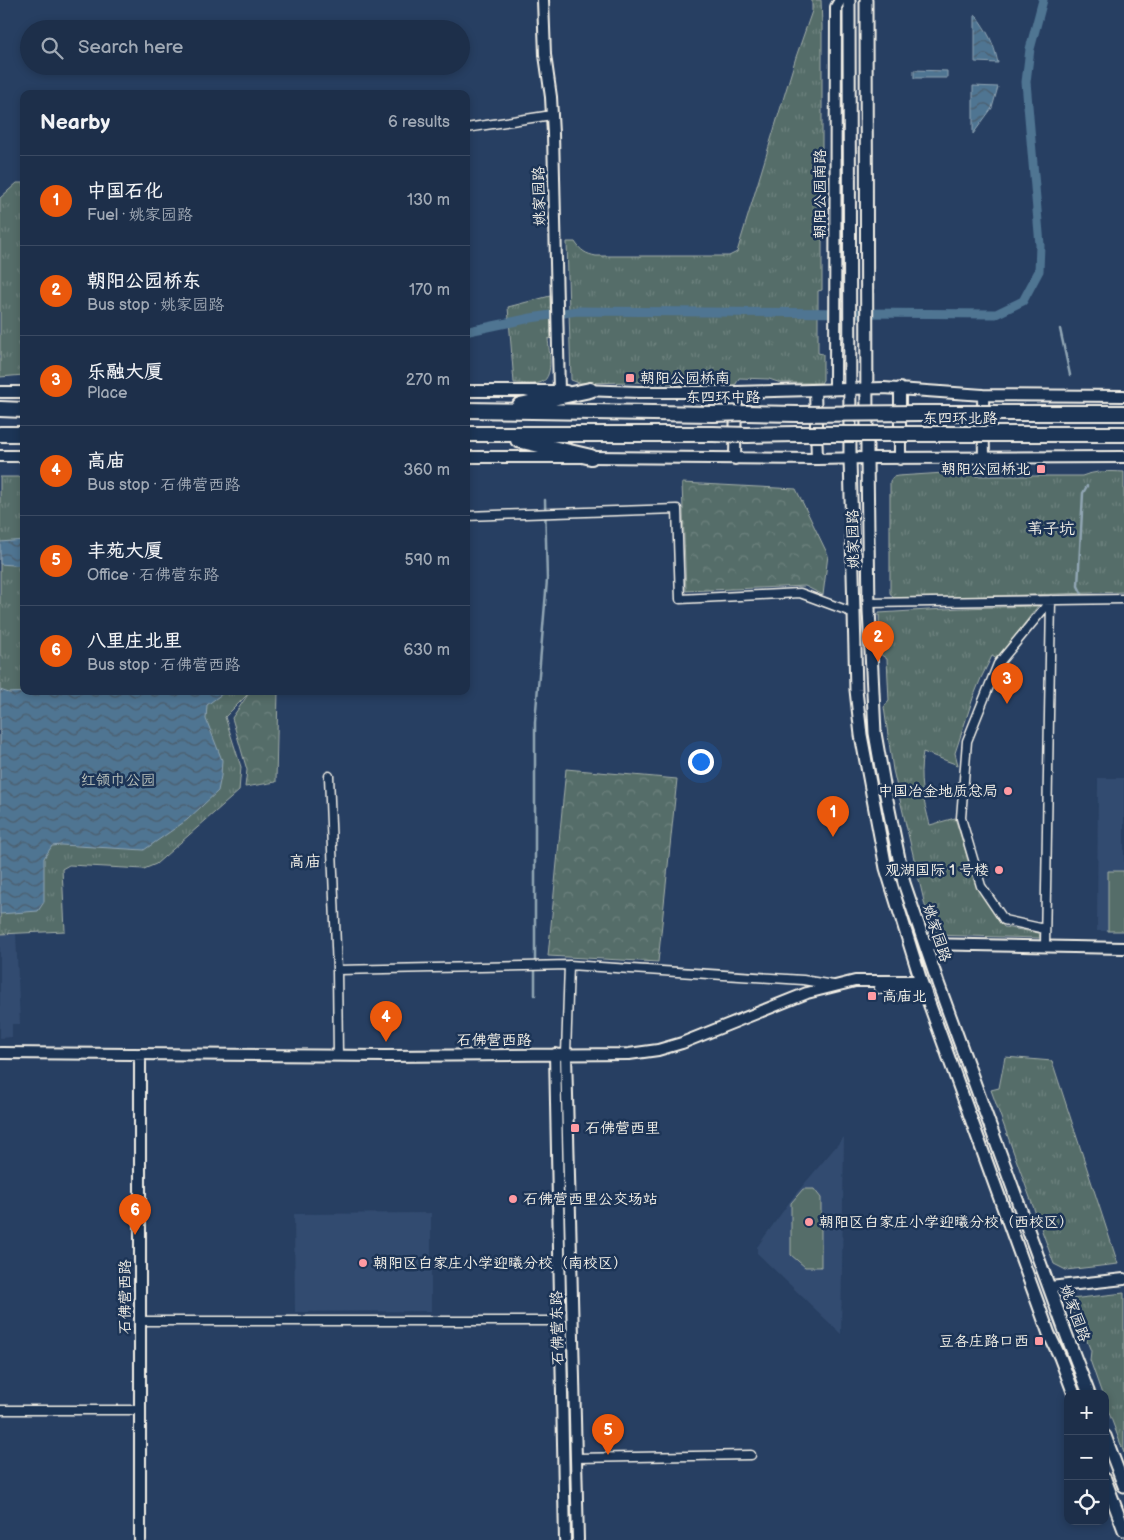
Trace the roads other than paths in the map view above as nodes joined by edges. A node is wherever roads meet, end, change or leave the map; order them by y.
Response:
1 (543, 0) edge
2 (840, 0) edge
3 (849, 0) edge
4 (866, 0) edge
5 (552, 115) junction
6 (470, 127) edge
7 (849, 388) junction
8 (867, 388) junction
9 (900, 388) junction
10 (835, 389) junction
11 (590, 390) junction
12 (815, 390) junction
13 (470, 391) edge
14 (559, 391) junction
15 (0, 392) edge
16 (20, 392) edge
17 (736, 392) junction
18 (983, 395) junction
19 (1124, 396) edge
20 (0, 409) edge
21 (20, 410) edge
22 (470, 410) edge
23 (495, 410) junction
24 (920, 413) joint
25 (1124, 413) edge
26 (0, 434) edge
27 (20, 434) edge
28 (470, 434) edge
29 (495, 434) junction
30 (1124, 434) edge
31 (0, 456) edge
32 (20, 456) edge
33 (470, 457) edge
34 (591, 457) junction
35 (1124, 457) edge
36 (850, 458) junction
37 (867, 458) junction
38 (984, 458) junction
39 (736, 459) junction
40 (900, 459) junction
41 (817, 460) junction
42 (470, 516) edge
43 (1124, 599) edge
44 (1050, 600) junction
45 (869, 603) junction
46 (854, 613) junction
47 (329, 776) dead end
48 (1045, 929) junction
49 (925, 944) junction
50 (1044, 946) junction
51 (1124, 948) edge
52 (569, 965) junction
53 (336, 970) junction
54 (837, 985) junction
55 (923, 985) junction
56 (0, 1053) edge
57 (140, 1054) junction
58 (555, 1054) junction
59 (566, 1054) junction
60 (338, 1055) junction
61 (1124, 1279) edge
62 (1050, 1287) junction
63 (140, 1321) junction
64 (561, 1321) junction
65 (1072, 1390) edge
66 (1088, 1390) edge
67 (0, 1410) edge
68 (140, 1410) junction
69 (1109, 1447) edge
70 (751, 1455) dead end
71 (575, 1458) junction
72 (1105, 1480) edge
73 (1124, 1486) edge
74 (1124, 1530) edge
75 (140, 1540) edge
76 (565, 1540) edge
77 (578, 1540) edge

1 - 5 street, 姚家园路
2 - 10 street, 朝阳公园南路
3 - 7 main road, 朝阳公园南路
4 - 8 main road
5 - 6 street
5 - 14 street, 姚家园路
7 - 8 street, 东四环北路
7 - 10 street, 东四环中路
7 - 36 main road, 姚家园路
8 - 9 street, 东四环北路
8 - 37 main road, 姚家园路
9 - 18 street, 东四环北路
9 - 40 street
10 - 12 street, 东四环中路
11 - 14 street, 东四环中路
11 - 17 street, 东四环中路
11 - 23 highway
12 - 17 street, 东四环中路
12 - 41 street
13 - 14 street, 东四环中路
15 - 16 street
17 - 39 street
18 - 19 street, 东四环北路
18 - 38 street
20 - 21 highway
22 - 23 highway, 东四环中路
23 - 24 highway, 东四环中路, bridge
24 - 25 highway, 东四环北路, bridge
26 - 27 highway
28 - 29 highway
29 - 30 highway, 东四环北路, bridge
29 - 34 highway
31 - 32 street
33 - 34 street
34 - 39 street
35 - 38 street
36 - 37 street
36 - 41 street
36 - 46 main road, 姚家园路
37 - 40 street
37 - 45 main road, 姚家园路
38 - 40 street
39 - 41 street
42 - 46 street
43 - 44 street
44 - 45 street
44 - 48 street
44 - 48 street
45 - 49 main road, 姚家园路
46 - 55 main road, 姚家园路
47 - 53 street
48 - 50 street
49 - 50 street
49 - 62 main road, 姚家园路
50 - 51 street
52 - 53 street
52 - 54 street
52 - 59 street
53 - 60 street
54 - 55 street, 石佛营西路
54 - 59 street, 石佛营西路
55 - 65 main road, 姚家园路
56 - 57 street, 石佛营西路
57 - 60 street, 石佛营西路
57 - 63 street, 石佛营西路
58 - 59 street, 石佛营西路
58 - 60 street, 石佛营西路
58 - 64 street, 石佛营东路
59 - 71 street, 石佛营东路
61 - 62 street
62 - 66 main road, 姚家园路
63 - 64 street
63 - 68 street, 石佛营西路
64 - 76 street, 石佛营东路
67 - 68 street
68 - 75 street, 石佛营西路
69 - 73 main road
70 - 71 street
71 - 77 street, 石佛营东路
72 - 74 main road

